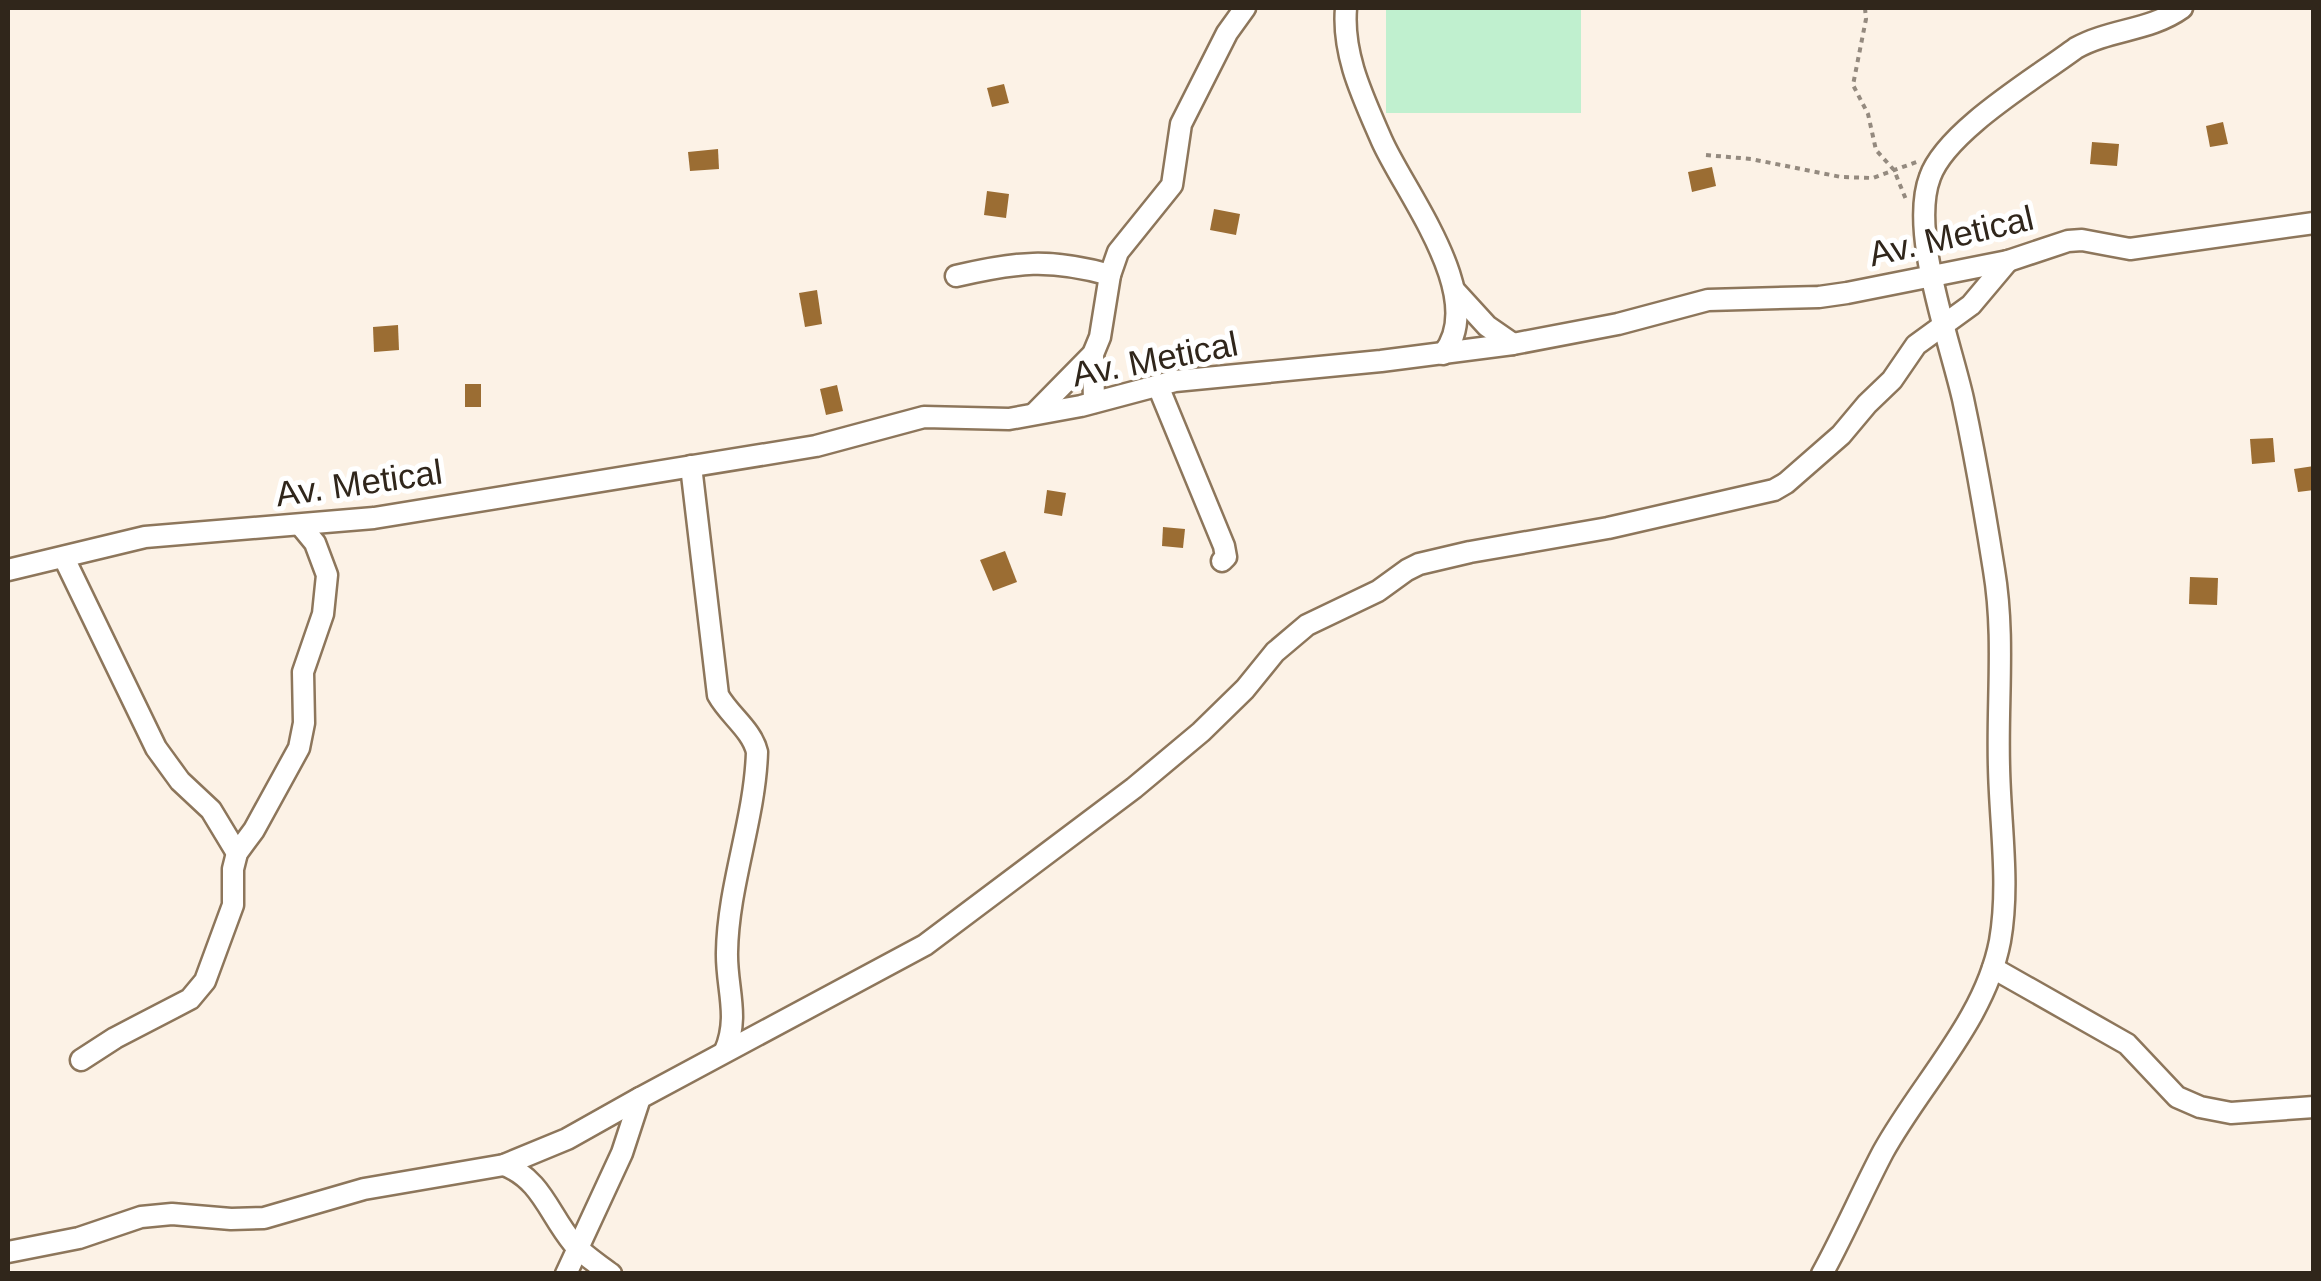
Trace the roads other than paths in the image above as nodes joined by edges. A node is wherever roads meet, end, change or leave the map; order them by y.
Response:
1 (1245, 8) edge
2 (1346, 8) edge
3 (2182, 8) edge
4 (2314, 223) edge
5 (2008, 261) junction
6 (1110, 275) junction
7 (956, 276) dead end
8 (1933, 276) junction
9 (1454, 291) junction
10 (1944, 322) junction
11 (1513, 344) junction
12 (1444, 354) junction
13 (1094, 362) junction
14 (1158, 386) junction
15 (1120, 396) junction
16 (1094, 402) junction
17 (1035, 413) junction
18 (690, 466) junction
19 (301, 526) junction
20 (64, 558) junction
21 (1222, 561) dead end
22 (8, 570) edge
23 (237, 853) junction
24 (1993, 968) junction
25 (725, 1051) junction
26 (82, 1060) dead end
27 (640, 1098) junction
28 (2314, 1107) edge
29 (504, 1166) junction
30 (577, 1247) junction
31 (8, 1252) edge
32 (566, 1274) edge
33 (610, 1274) edge
34 (1822, 1274) edge

1 - 6 street
2 - 9 street
3 - 8 street
4 - 5 street, Av. Metical
5 - 8 street, Av. Metical
5 - 10 street
6 - 7 street
6 - 13 street
8 - 10 street
8 - 11 street, Av. Metical
9 - 11 street
9 - 12 street
10 - 24 street
10 - 25 street
11 - 12 street, Av. Metical
12 - 14 street, Av. Metical
13 - 15 street
13 - 16 street
13 - 17 street
14 - 15 street, Av. Metical
14 - 21 street
15 - 16 street, Av. Metical
16 - 17 street, Av. Metical
17 - 18 street, Av. Metical
18 - 19 street, Av. Metical
18 - 25 street
19 - 20 street, Av. Metical
19 - 23 street
20 - 22 street, Av. Metical
20 - 23 street
23 - 26 street
24 - 28 street
24 - 34 street
25 - 27 street
27 - 29 street
27 - 30 street
29 - 30 street
29 - 31 street
30 - 32 street
30 - 33 street

